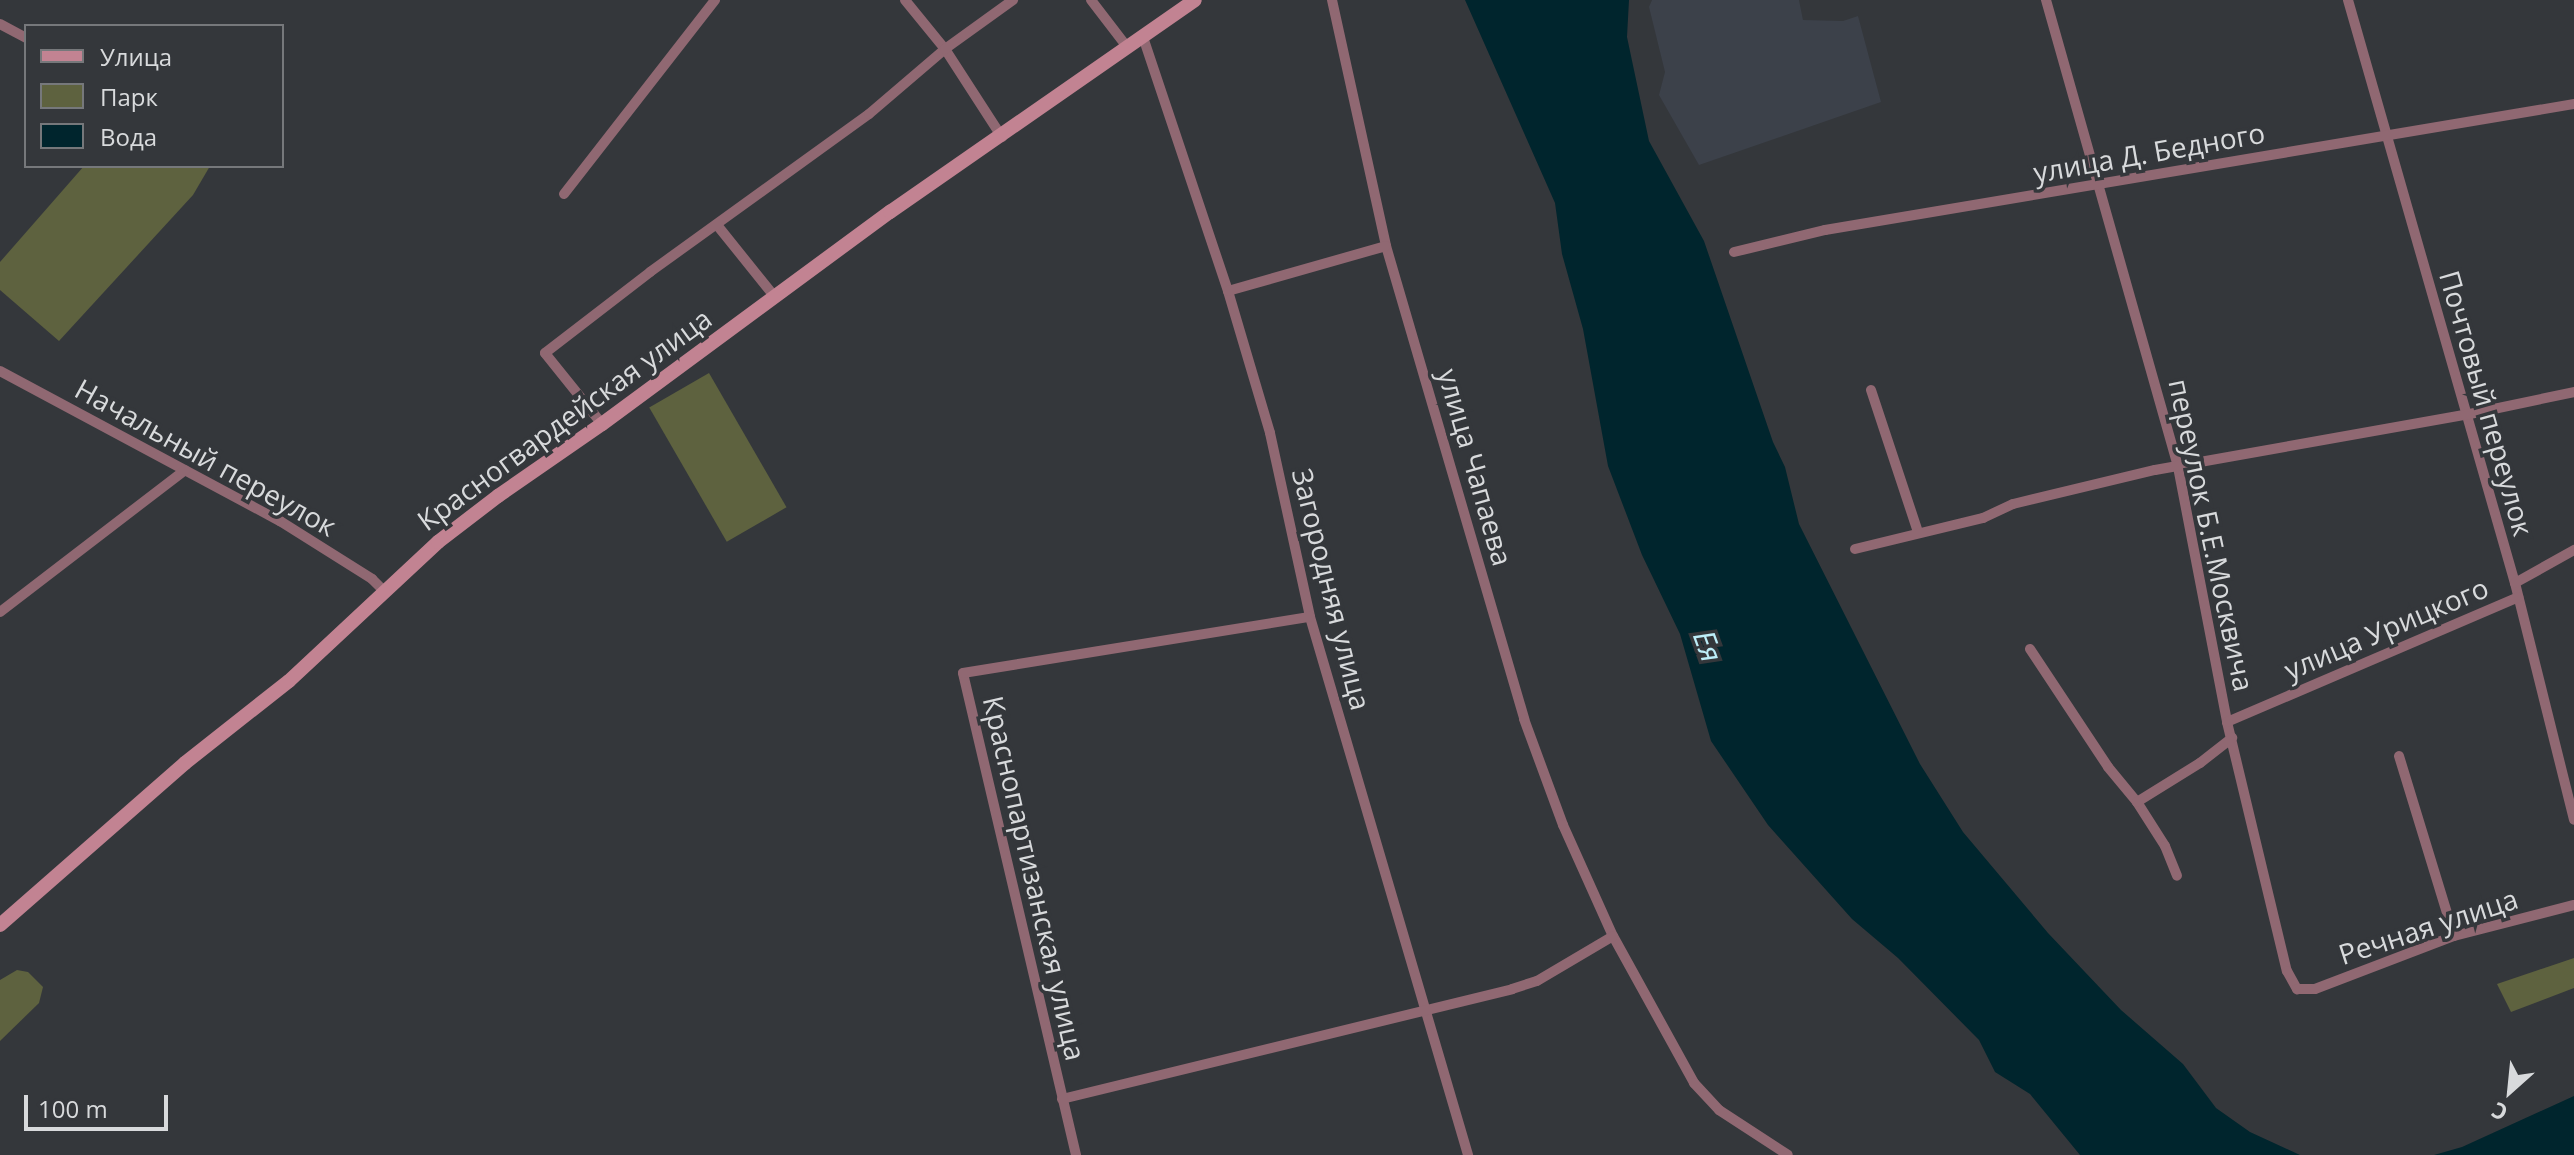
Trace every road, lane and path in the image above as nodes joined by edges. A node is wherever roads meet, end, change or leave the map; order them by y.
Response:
1 (715, 0) edge
2 (905, 0) edge
3 (1013, 0) edge
4 (1091, 0) edge
5 (1195, 0) edge
6 (1332, 0) edge
7 (2046, 0) edge
8 (2348, 0) edge
9 (0, 24) edge
10 (24, 37) edge
11 (1143, 37) junction
12 (1127, 47) junction
13 (945, 49) junction
14 (2574, 104) edge
15 (2385, 136) junction
16 (1002, 137) junction
17 (2100, 185) junction
18 (564, 194) dead end
19 (717, 225) junction
20 (1386, 246) junction
21 (1734, 252) dead end
22 (1228, 291) junction
23 (774, 296) junction
24 (0, 371) edge
25 (1871, 390) dead end
26 (2574, 392) edge
27 (2465, 415) junction
28 (602, 424) junction
29 (2178, 467) junction
30 (185, 470) junction
31 (1918, 532) junction
32 (1855, 549) dead end
33 (2574, 550) edge
34 (2515, 583) junction
35 (384, 591) junction
36 (2518, 597) junction
37 (0, 612) edge
38 (1310, 617) junction
39 (2030, 649) dead end
40 (2227, 722) junction
41 (2232, 738) junction
42 (2399, 756) dead end
43 (2137, 802) junction
44 (2574, 820) edge
45 (2177, 876) dead end
46 (2574, 905) edge
47 (0, 925) edge
48 (1613, 936) junction
49 (2454, 936) junction
50 (2297, 989) joint
51 (1424, 1010) junction
52 (1062, 1099) junction
53 (1076, 1155) edge
54 (1468, 1155) edge
55 (1788, 1155) edge

1 - 18 street
2 - 13 street
3 - 13 street
4 - 12 street
5 - 11 street, Красногвардейская улица
6 - 20 street, улица Чапаева
7 - 17 street, переулок Б.Е.Москвича
8 - 15 street, Почтовый переулок
9 - 10 street
11 - 12 street, Красногвардейская улица
11 - 22 street, Загородняя улица
12 - 16 street, Красногвардейская улица
13 - 16 street
13 - 19 street
14 - 15 street, улица Д. Бедного
15 - 17 street, улица Д. Бедного
15 - 27 street, Почтовый переулок
16 - 23 street, Красногвардейская улица
17 - 21 street, улица Д. Бедного
17 - 29 street, переулок Б.Е.Москвича
19 - 23 street
19 - 28 street
20 - 22 street
20 - 48 street, улица Чапаева
22 - 38 street, Загородняя улица
23 - 28 street, Красногвардейская улица
24 - 30 street, Начальный переулок
25 - 31 street
26 - 27 street
27 - 29 street
27 - 34 street, Почтовый переулок
28 - 35 street, Красногвардейская улица
29 - 31 street
29 - 40 street, переулок Б.Е.Москвича
30 - 35 street, Начальный переулок
30 - 37 street
31 - 32 street
33 - 34 street, улица Урицкого
34 - 36 street, Почтовый переулок
35 - 47 street, Красногвардейская улица
36 - 40 street, улица Урицкого
36 - 44 street, Почтовый переулок
38 - 51 street, Загородняя улица
38 - 52 street, Краснопартизанская улица
39 - 43 street
40 - 41 street, переулок Б.Е.Москвича
41 - 43 street
41 - 50 street, переулок Б.Е.Москвича
42 - 49 street
43 - 45 street
46 - 49 street, Речная улица
48 - 51 street
48 - 55 street, улица Чапаева
49 - 50 street, Речная улица
51 - 52 street
51 - 54 street, Загородняя улица
52 - 53 street, Краснопартизанская улица

